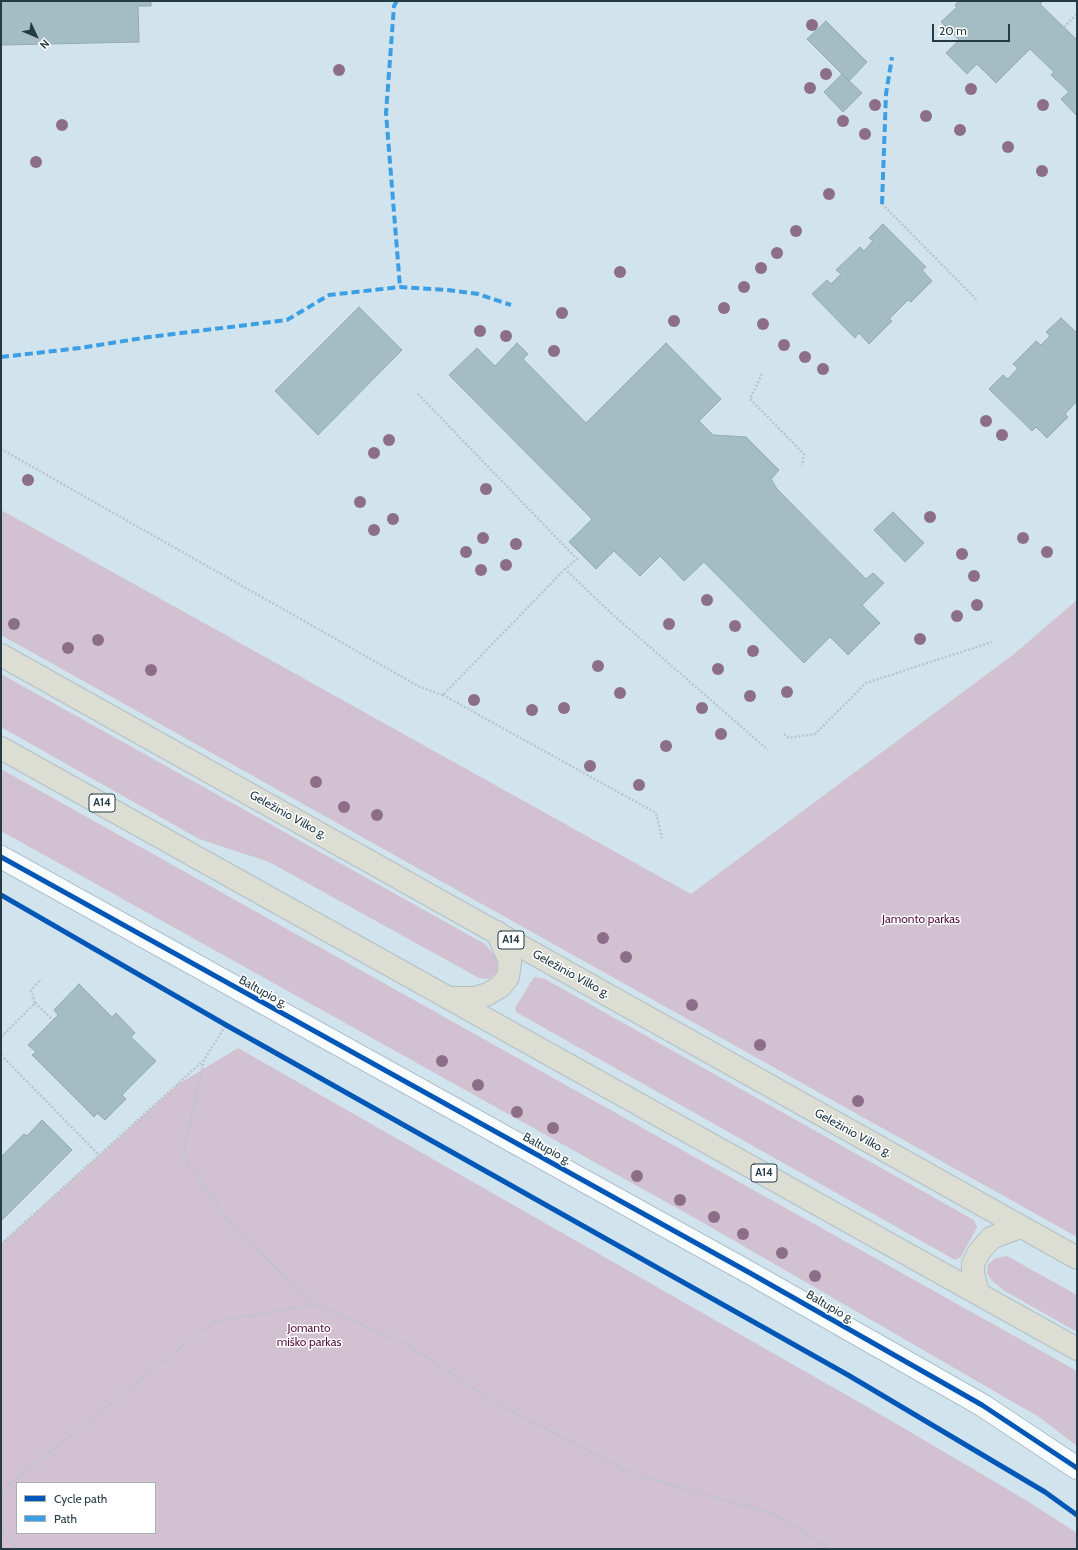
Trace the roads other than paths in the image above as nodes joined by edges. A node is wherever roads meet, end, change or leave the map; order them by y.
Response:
1 (1, 655) edge
2 (1, 748) edge
3 (1, 857) edge
4 (497, 932) junction
5 (450, 998) junction
6 (1020, 1227) junction
7 (1077, 1258) edge
8 (978, 1293) junction
9 (1077, 1349) edge
10 (1077, 1468) edge

1 - 4 highway, Geležinio Vilko g. / A14
2 - 5 highway, A14
3 - 10 street, Baltupio g.
4 - 5 highway
4 - 6 highway, Geležinio Vilko g. / A14
5 - 8 highway, A14
6 - 7 highway, Geležinio Vilko g. / A14
6 - 8 highway
8 - 9 highway, A14

